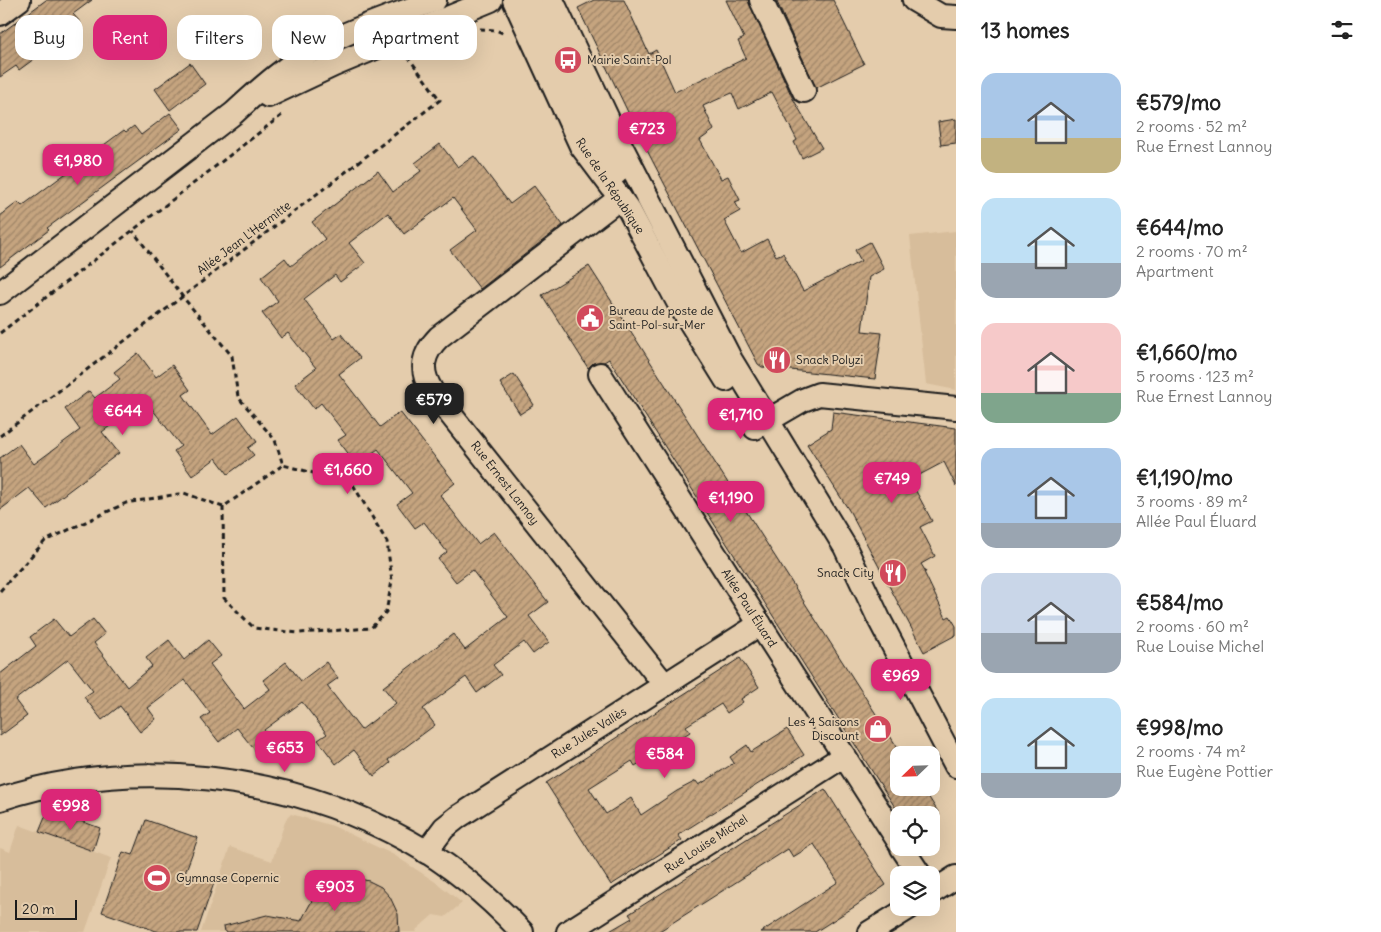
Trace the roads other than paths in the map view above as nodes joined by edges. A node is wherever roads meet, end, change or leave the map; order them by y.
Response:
1 (19, 0) edge
2 (435, 0) edge
3 (491, 0) edge
4 (514, 0) edge
5 (532, 0) edge
6 (552, 0) edge
7 (761, 0) edge
8 (914, 0) edge
9 (0, 14) edge
10 (956, 17) edge
11 (804, 91) dead end
12 (234, 113) junction
13 (620, 198) junction
14 (0, 293) edge
15 (712, 323) junction
16 (600, 374) dead end
17 (956, 408) edge
18 (761, 424) junction
19 (760, 624) junction
20 (664, 685) junction
21 (844, 756) junction
22 (956, 766) edge
23 (0, 799) edge
24 (890, 828) edge
25 (426, 852) junction
26 (956, 877) edge
27 (940, 887) edge
28 (897, 916) edge
29 (875, 931) edge
30 (522, 932) edge
31 (568, 932) edge

1 - 9 street
2 - 12 street
3 - 12 street
4 - 13 street, Rue de la République
5 - 15 street
6 - 15 street, Rue de la République
7 - 11 street
8 - 10 street
12 - 14 street
13 - 18 street, Rue de la République
13 - 20 street, Rue Ernest Lannoy
15 - 18 street, Rue de la République
16 - 19 street, Allée Paul Éluard
17 - 18 street
18 - 22 street, Rue de la République
19 - 20 street, Rue Jules Vallès
19 - 21 street, Allée Paul Éluard
20 - 25 street, Rue Jules Vallès
21 - 24 street, Allée Paul Éluard
21 - 31 street, Rue Louise Michel
23 - 25 street
25 - 30 street
26 - 27 street
28 - 29 street

